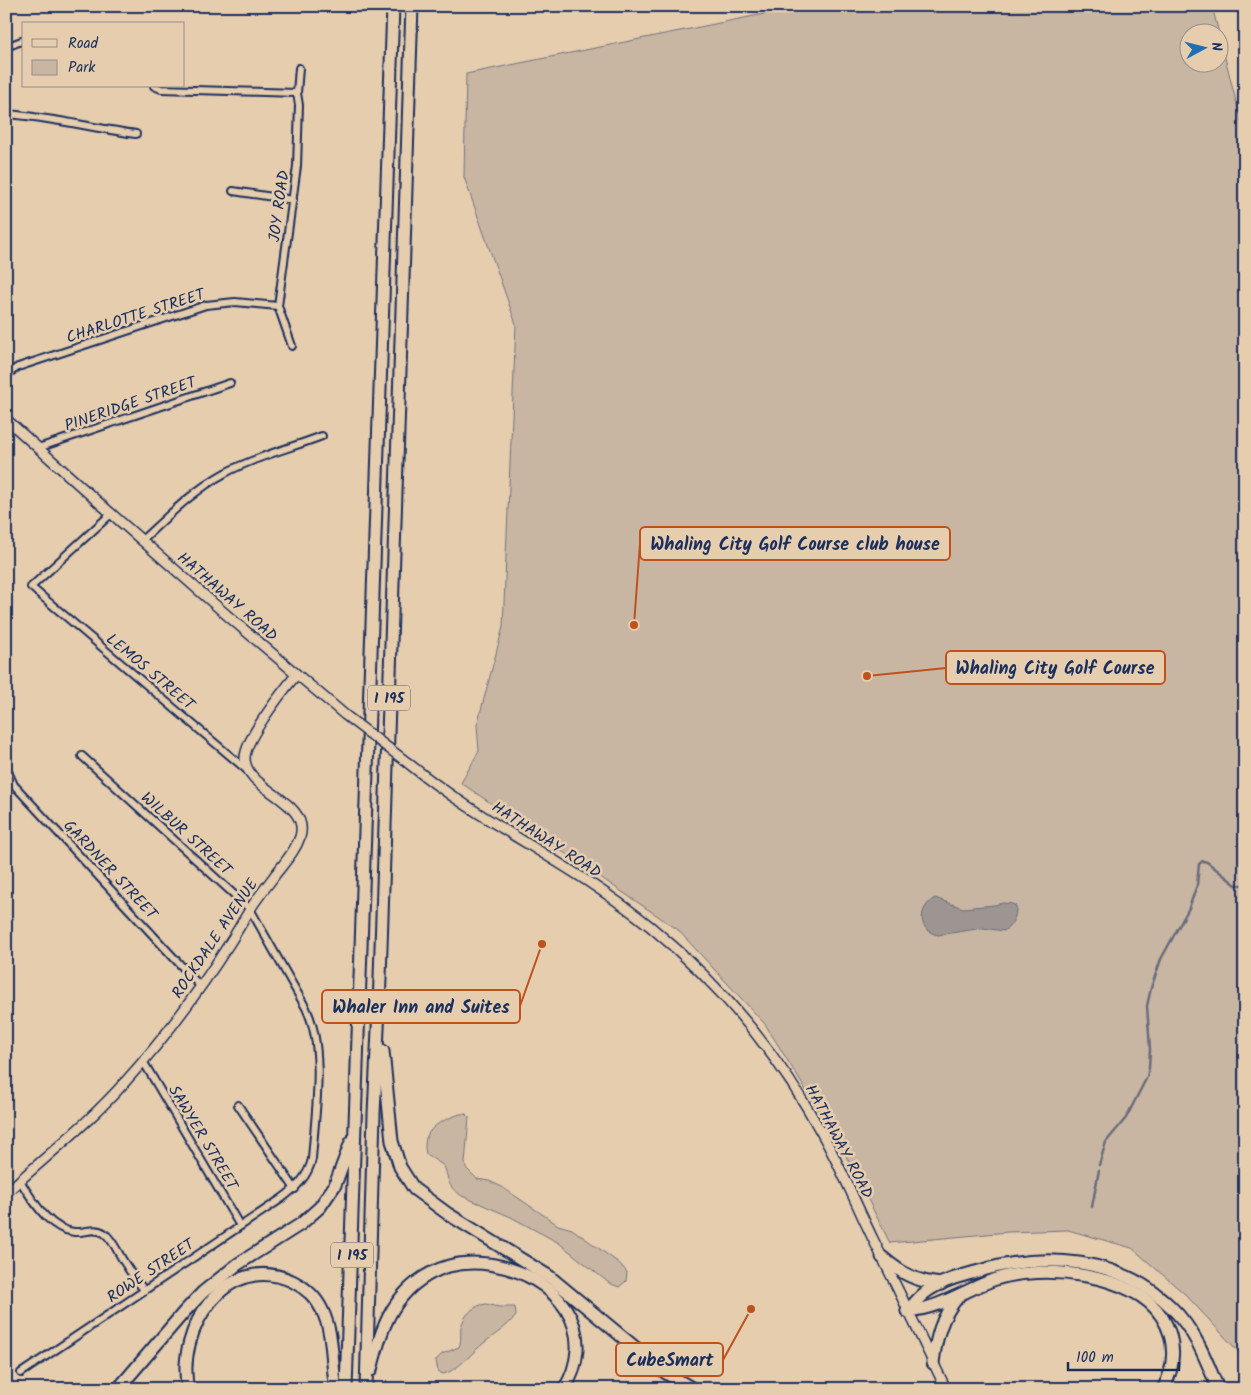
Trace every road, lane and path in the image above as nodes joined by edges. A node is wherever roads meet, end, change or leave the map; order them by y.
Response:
1 (393, 6) edge
2 (412, 6) edge
3 (22, 41) edge
4 (6, 47) edge
5 (299, 68) dead end
6 (159, 88) edge
7 (297, 93) junction
8 (6, 114) edge
9 (136, 134) dead end
10 (233, 191) dead end
11 (293, 200) junction
12 (278, 306) junction
13 (292, 346) dead end
14 (6, 375) edge
15 (230, 383) dead end
16 (6, 419) edge
17 (322, 436) dead end
18 (38, 448) junction
19 (111, 514) junction
20 (142, 540) junction
21 (296, 676) junction
22 (82, 756) dead end
23 (6, 767) edge
24 (253, 775) junction
25 (14, 785) junction
26 (6, 788) edge
27 (250, 909) junction
28 (200, 986) junction
29 (379, 1008) junction
30 (143, 1061) junction
31 (238, 1105) dead end
32 (356, 1121) junction
33 (20, 1181) junction
34 (294, 1189) junction
35 (6, 1193) edge
36 (240, 1226) junction
37 (882, 1257) junction
38 (941, 1284) junction
39 (144, 1290) junction
40 (961, 1294) junction
41 (908, 1311) junction
42 (933, 1363) junction
43 (20, 1372) dead end
44 (118, 1389) edge
45 (188, 1389) edge
46 (336, 1389) edge
47 (346, 1389) edge
48 (367, 1389) edge
49 (564, 1389) edge
50 (693, 1389) edge
51 (946, 1389) edge
52 (1163, 1389) edge
53 (1218, 1389) edge

1 - 32 highway, I 195
2 - 29 highway, I 195
3 - 4 street
5 - 7 street, JOY ROAD
6 - 7 street
7 - 11 street, JOY ROAD
8 - 9 street
10 - 11 street
11 - 12 street, JOY ROAD
12 - 13 street, JOY ROAD
12 - 14 street, CHARLOTTE STREET
15 - 18 street, PINERIDGE STREET
16 - 18 main road, HATHAWAY ROAD
17 - 20 street
18 - 19 main road, HATHAWAY ROAD
19 - 20 main road, HATHAWAY ROAD
19 - 24 street, LEMOS STREET
20 - 21 main road, HATHAWAY ROAD
21 - 24 main road
21 - 37 main road, HATHAWAY ROAD, bridge
22 - 27 street, WILBUR STREET
23 - 25 street, GARDNER STREET
24 - 27 main road, ROCKDALE AVENUE
25 - 26 street
25 - 28 street, GARDNER STREET
27 - 28 main road, ROCKDALE AVENUE
27 - 34 street, WILBUR STREET
28 - 30 main road, ROCKDALE AVENUE
29 - 48 highway, I 195
29 - 50 highway
30 - 33 main road, ROCKDALE AVENUE
30 - 36 street, SAWYER STREET
31 - 34 street
32 - 44 highway
32 - 47 highway, I 195
33 - 35 main road, ROCKDALE AVENUE
33 - 39 street
34 - 36 street, ROWE STREET
36 - 39 street, ROWE STREET
37 - 38 highway
37 - 41 main road, HATHAWAY ROAD
38 - 41 highway
38 - 53 highway
39 - 43 street, ROWE STREET
40 - 41 highway
40 - 42 highway
40 - 52 highway
41 - 42 main road, HATHAWAY ROAD
42 - 51 main road, HATHAWAY ROAD
45 - 46 highway
48 - 49 highway

